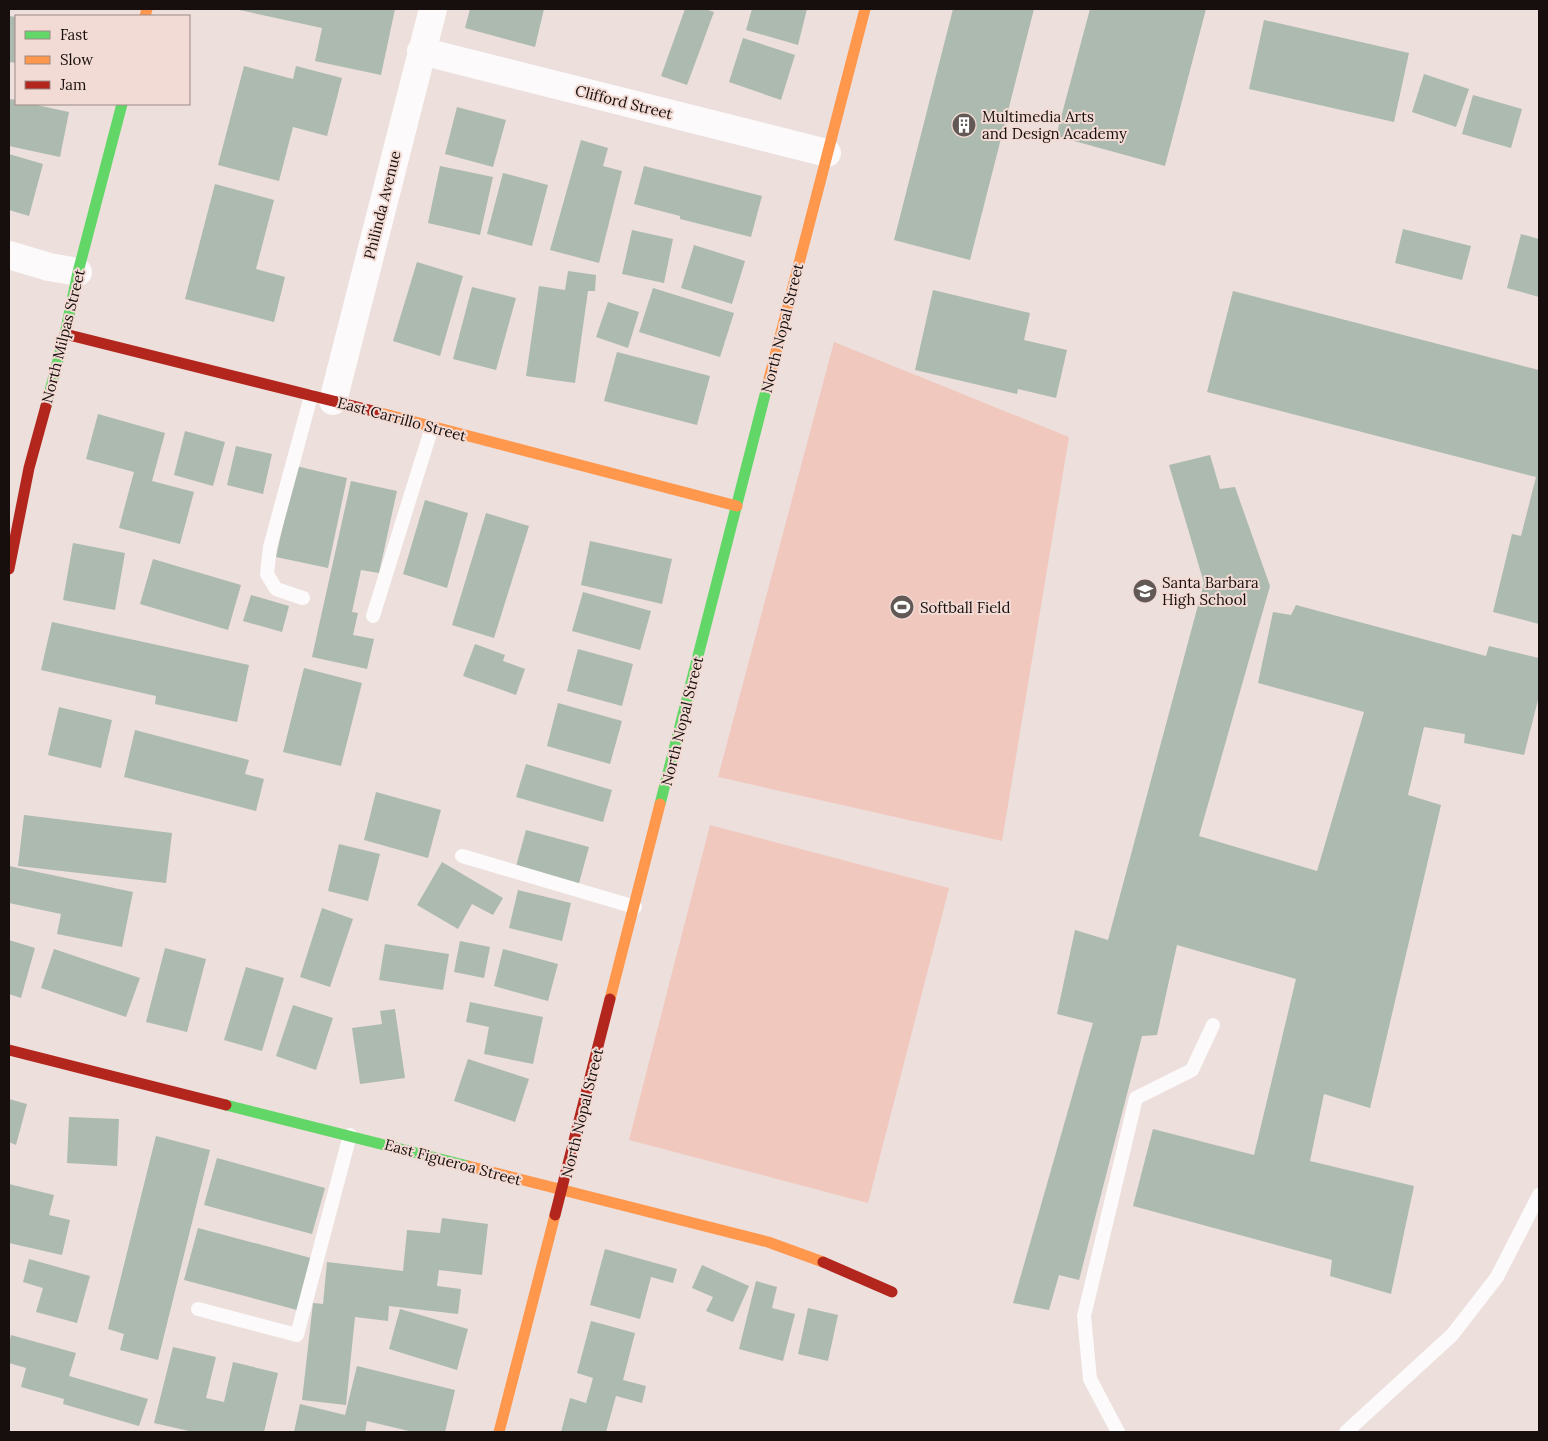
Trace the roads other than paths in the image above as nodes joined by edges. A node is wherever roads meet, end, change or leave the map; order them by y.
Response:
1 (433, 9) edge
2 (865, 9) edge
3 (421, 51) junction
4 (122, 105) edge
5 (827, 153) junction
6 (9, 255) edge
7 (78, 272) junction
8 (65, 334) junction
9 (322, 398) junction
10 (432, 427) junction
11 (738, 506) junction
12 (9, 569) edge
13 (303, 598) dead end
14 (373, 616) dead end
15 (462, 856) dead end
16 (635, 907) junction
17 (1213, 1024) dead end
18 (9, 1050) edge
19 (350, 1135) junction
20 (562, 1190) junction
21 (1539, 1195) edge
22 (892, 1292) dead end
23 (198, 1309) dead end
24 (499, 1432) edge
25 (1118, 1432) edge
26 (1346, 1432) edge

1 - 3 street, Philinda Avenue
2 - 5 street, North Nopal Street
3 - 5 street, Clifford Street
3 - 9 street, Philinda Avenue
4 - 7 street, North Milpas Street
5 - 11 street, North Nopal Street
6 - 7 street
7 - 8 street, North Milpas Street
8 - 9 street, East Carrillo Street
8 - 12 street, North Milpas Street
9 - 10 street, East Carrillo Street
9 - 13 lane
10 - 11 street, East Carrillo Street
10 - 14 lane
11 - 16 street, North Nopal Street
15 - 16 lane
16 - 20 street, North Nopal Street
17 - 25 lane
18 - 19 street, East Figueroa Street
19 - 20 street, East Figueroa Street
19 - 23 lane
20 - 22 street, East Figueroa Street
20 - 24 street, North Nopal Street
21 - 26 lane

